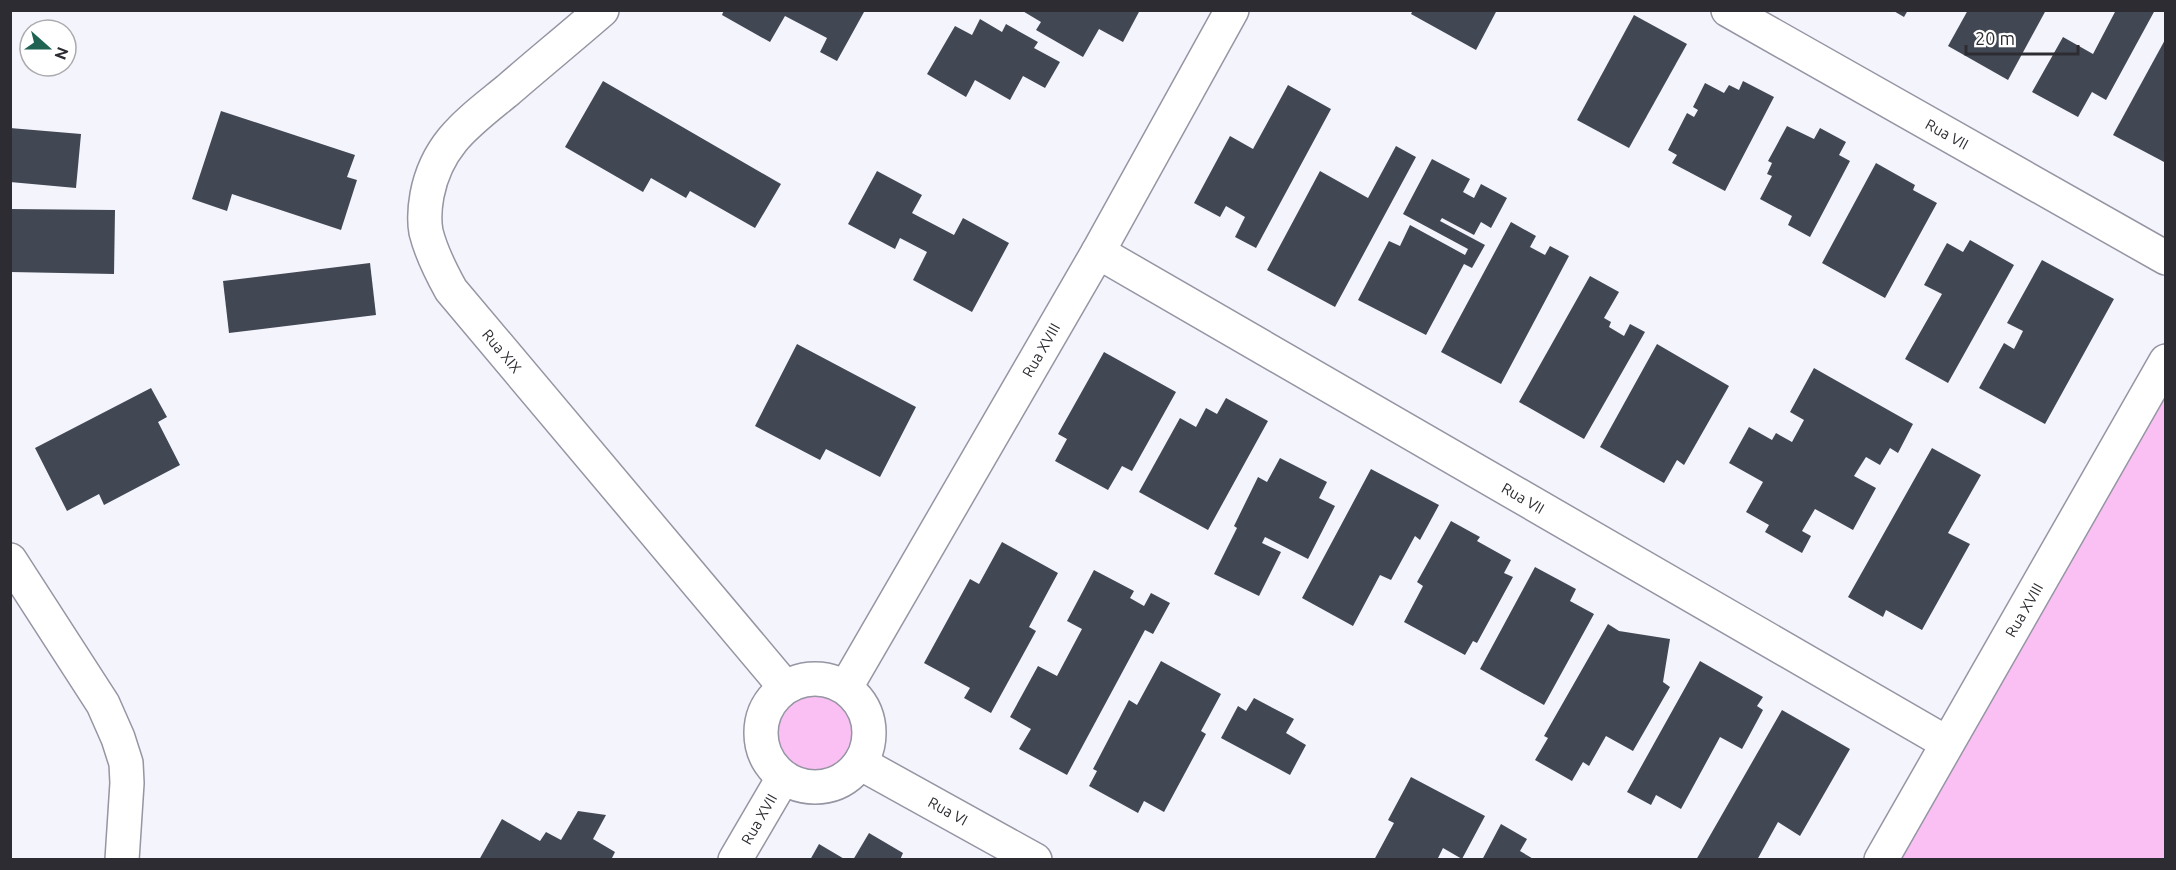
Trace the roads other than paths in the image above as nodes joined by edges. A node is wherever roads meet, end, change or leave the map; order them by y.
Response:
1 (603, 10) edge
2 (1232, 10) edge
3 (1728, 10) edge
4 (1098, 252) junction
5 (2166, 258) edge
6 (2166, 361) edge
7 (10, 560) edge
8 (785, 687) junction
9 (846, 687) junction
10 (1947, 743) junction
11 (861, 763) junction
12 (783, 778) junction
13 (122, 860) edge
14 (735, 860) edge
15 (1035, 860) edge
16 (1881, 860) edge

1 - 8 street, Rua XIX
2 - 4 street, Rua XVIII
3 - 5 street, Rua VII
4 - 9 street, Rua XVIII
4 - 10 street, Rua VII
6 - 10 street, Rua XVIII
7 - 13 street
8 - 9 street
8 - 12 street, Rua XVII
9 - 11 street
10 - 16 street, Rua XVIII
11 - 12 street, Rua XVII
11 - 15 street, Rua VI
12 - 14 street, Rua XVII

